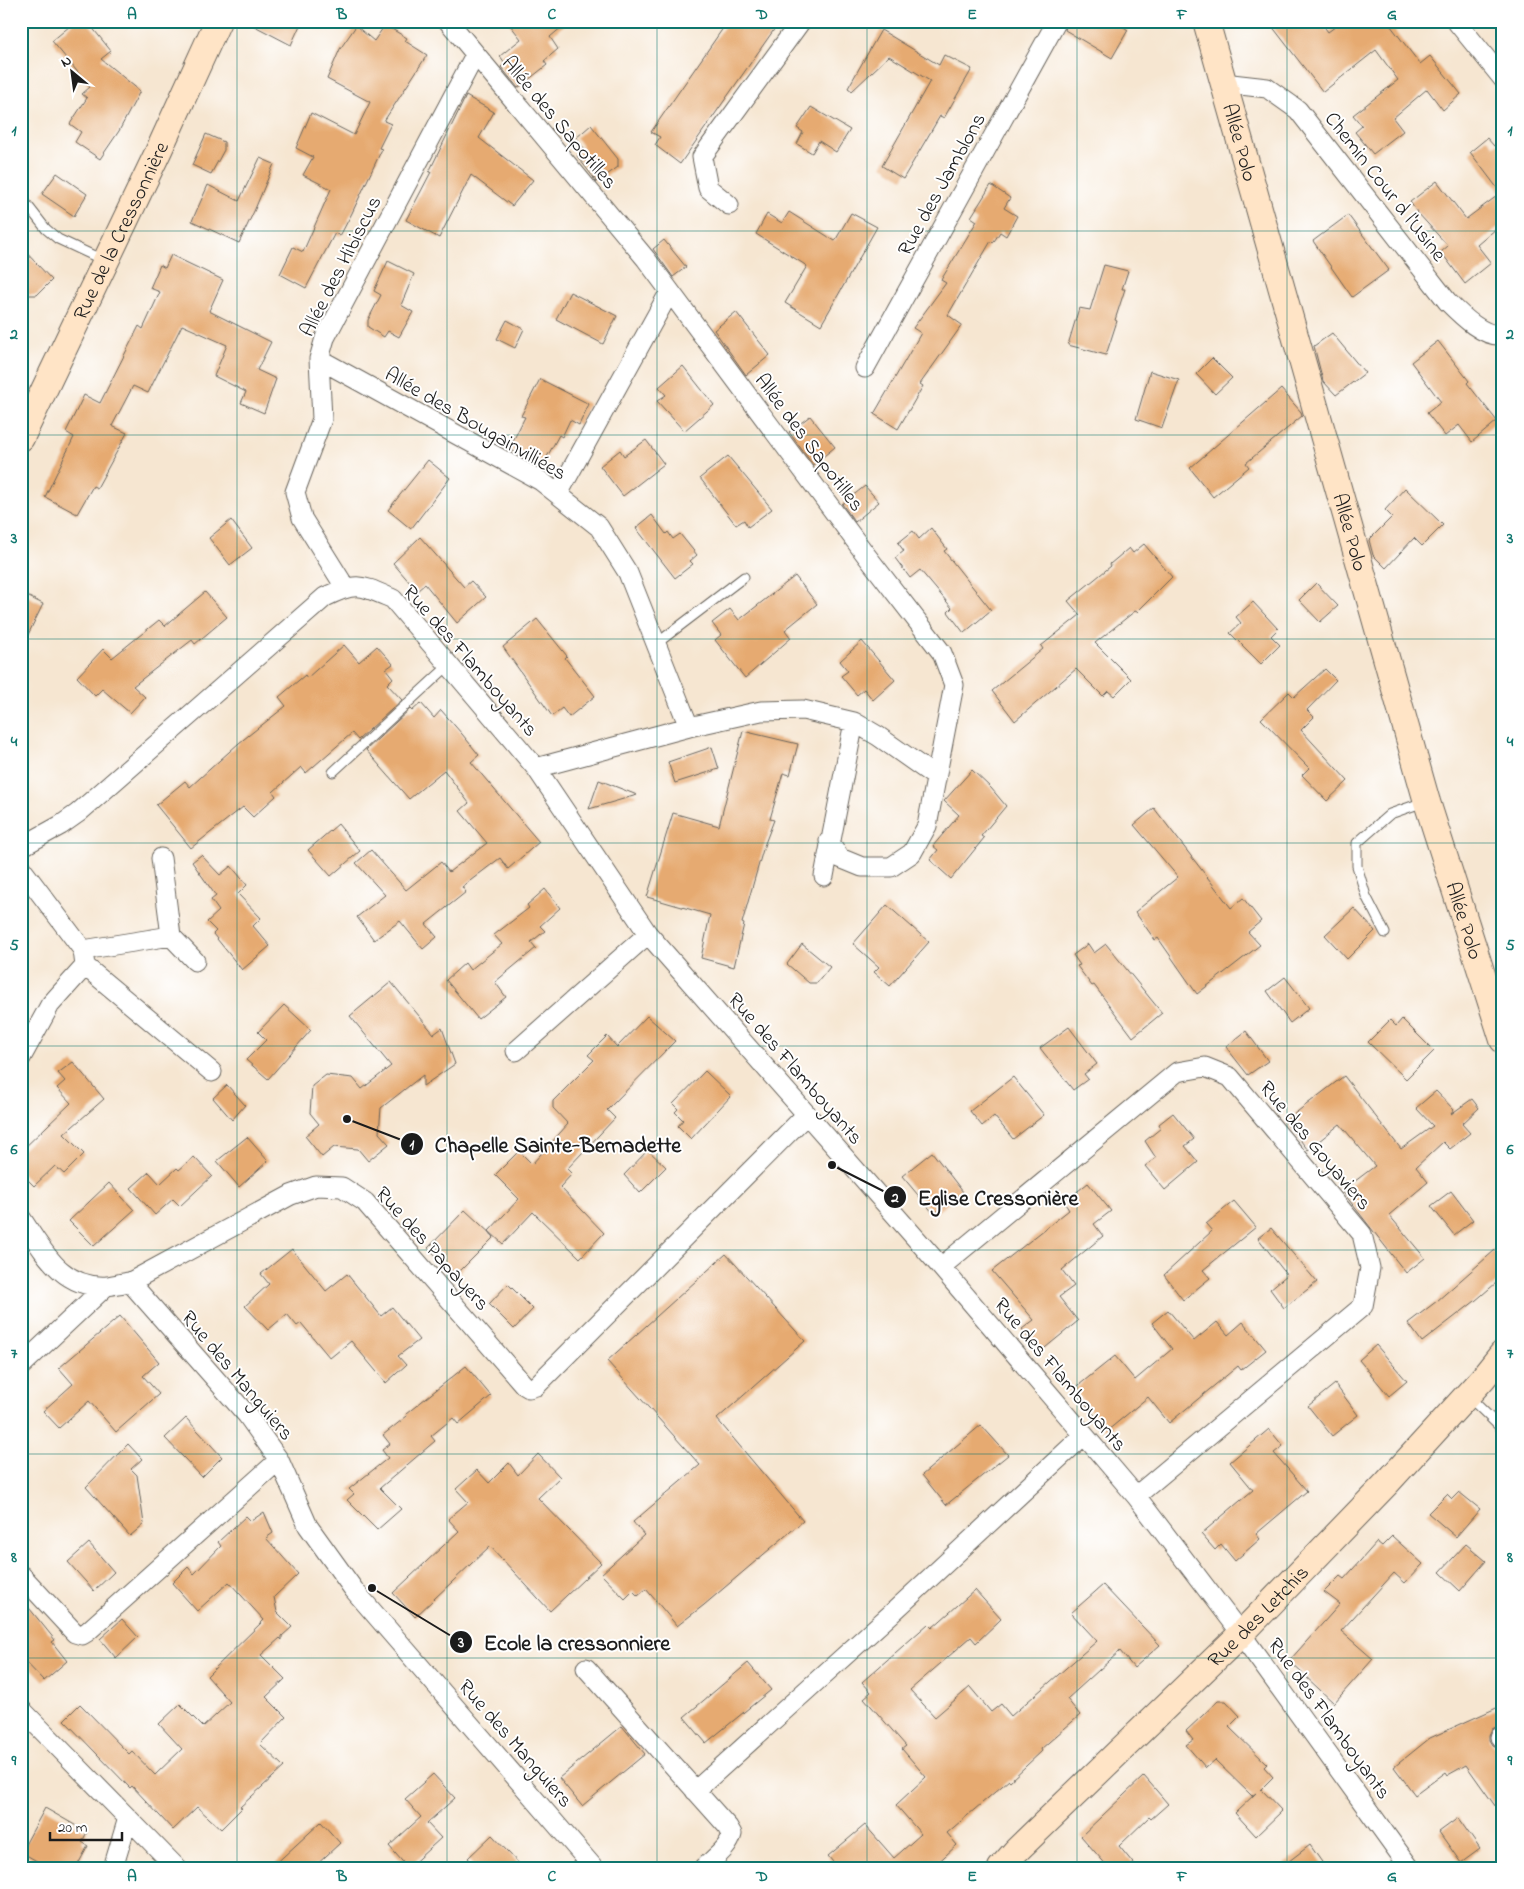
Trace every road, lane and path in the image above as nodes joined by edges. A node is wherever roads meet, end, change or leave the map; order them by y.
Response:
1 (218, 21) edge
2 (448, 21) edge
3 (801, 21) edge
4 (1057, 21) edge
5 (1206, 21) edge
6 (1456, 21) edge
7 (475, 55) junction
8 (1503, 79) edge
9 (1223, 83) junction
10 (21, 197) edge
11 (729, 205) dead end
12 (106, 261) junction
13 (670, 291) junction
14 (1503, 335) edge
15 (319, 359) junction
16 (865, 368) dead end
17 (21, 438) edge
18 (558, 494) junction
19 (744, 577) dead end
20 (345, 587) junction
21 (656, 644) junction
22 (449, 665) junction
23 (854, 722) junction
24 (689, 727) junction
25 (536, 768) junction
26 (333, 772) dead end
27 (936, 777) junction
28 (1427, 802) junction
29 (830, 841) junction
30 (21, 847) edge
31 (161, 858) dead end
32 (21, 868) edge
33 (824, 876) dead end
34 (648, 934) junction
35 (1385, 934) dead end
36 (172, 936) junction
37 (84, 958) junction
38 (195, 961) dead end
39 (1503, 1040) edge
40 (516, 1051) dead end
41 (21, 1058) edge
42 (212, 1072) dead end
43 (807, 1114) junction
44 (21, 1218) edge
45 (941, 1267) junction
46 (130, 1282) junction
47 (106, 1286) junction
48 (1503, 1353) edge
49 (21, 1366) edge
50 (1468, 1396) junction
51 (1503, 1430) edge
52 (1084, 1435) junction
53 (279, 1460) junction
54 (1136, 1496) junction
55 (21, 1575) edge
56 (1241, 1634) junction
57 (586, 1668) dead end
58 (21, 1709) edge
59 (695, 1791) junction
60 (128, 1818) junction
61 (114, 1868) edge
62 (176, 1868) edge
63 (594, 1868) edge
64 (704, 1868) edge
65 (1001, 1868) edge
66 (1410, 1868) edge

1 - 12 street, Rue de la Cressonnière
2 - 7 street, Allée des Sapotilles
3 - 11 street
4 - 16 street, Rue des Jamblons
5 - 9 street, Allée Polo
6 - 8 street
7 - 13 street, Allée des Sapotilles
7 - 15 street, Allée des Hibiscus
9 - 14 street, Chemin Cour d l'Usine
9 - 28 street, Allée Polo
10 - 12 lane
12 - 17 street, Rue de la Cressonnière
13 - 18 street
13 - 27 street, Allée des Sapotilles
15 - 18 street, Allée des Bougainvilliées
15 - 20 street, Allée des Hibiscus
18 - 21 street, Allée des Bougainvilliées
19 - 21 lane
20 - 22 street, Rue des Flamboyants
20 - 30 street
21 - 24 street, Allée des Bougainvilliées
22 - 25 street, Rue des Flamboyants
22 - 26 lane
23 - 24 street
23 - 27 street
23 - 29 street
24 - 25 street
25 - 34 street, Rue des Flamboyants
27 - 29 street, Allée des Sapotilles
28 - 35 lane
28 - 39 street, Allée Polo
29 - 33 street
31 - 36 street
32 - 37 street
34 - 40 street
34 - 43 street, Rue des Flamboyants
36 - 37 street
36 - 38 street
37 - 41 street
37 - 42 street
43 - 45 street, Rue des Flamboyants
43 - 46 street, Rue des Papayers
44 - 47 street
45 - 52 street, Rue des Flamboyants
45 - 54 street, Rue des Goyaviers
46 - 47 street
46 - 53 street, Rue des Manguiers
47 - 49 street
48 - 50 street, Rue des Letchis
50 - 51 lane
50 - 56 street, Rue des Letchis
52 - 54 street, Rue des Flamboyants
52 - 59 street
53 - 55 street
53 - 63 street, Rue des Manguiers
54 - 56 street, Rue des Flamboyants
56 - 65 street, Rue des Letchis
56 - 66 street, Rue des Flamboyants
57 - 59 street
58 - 60 street
59 - 64 street
60 - 61 street
60 - 62 street

